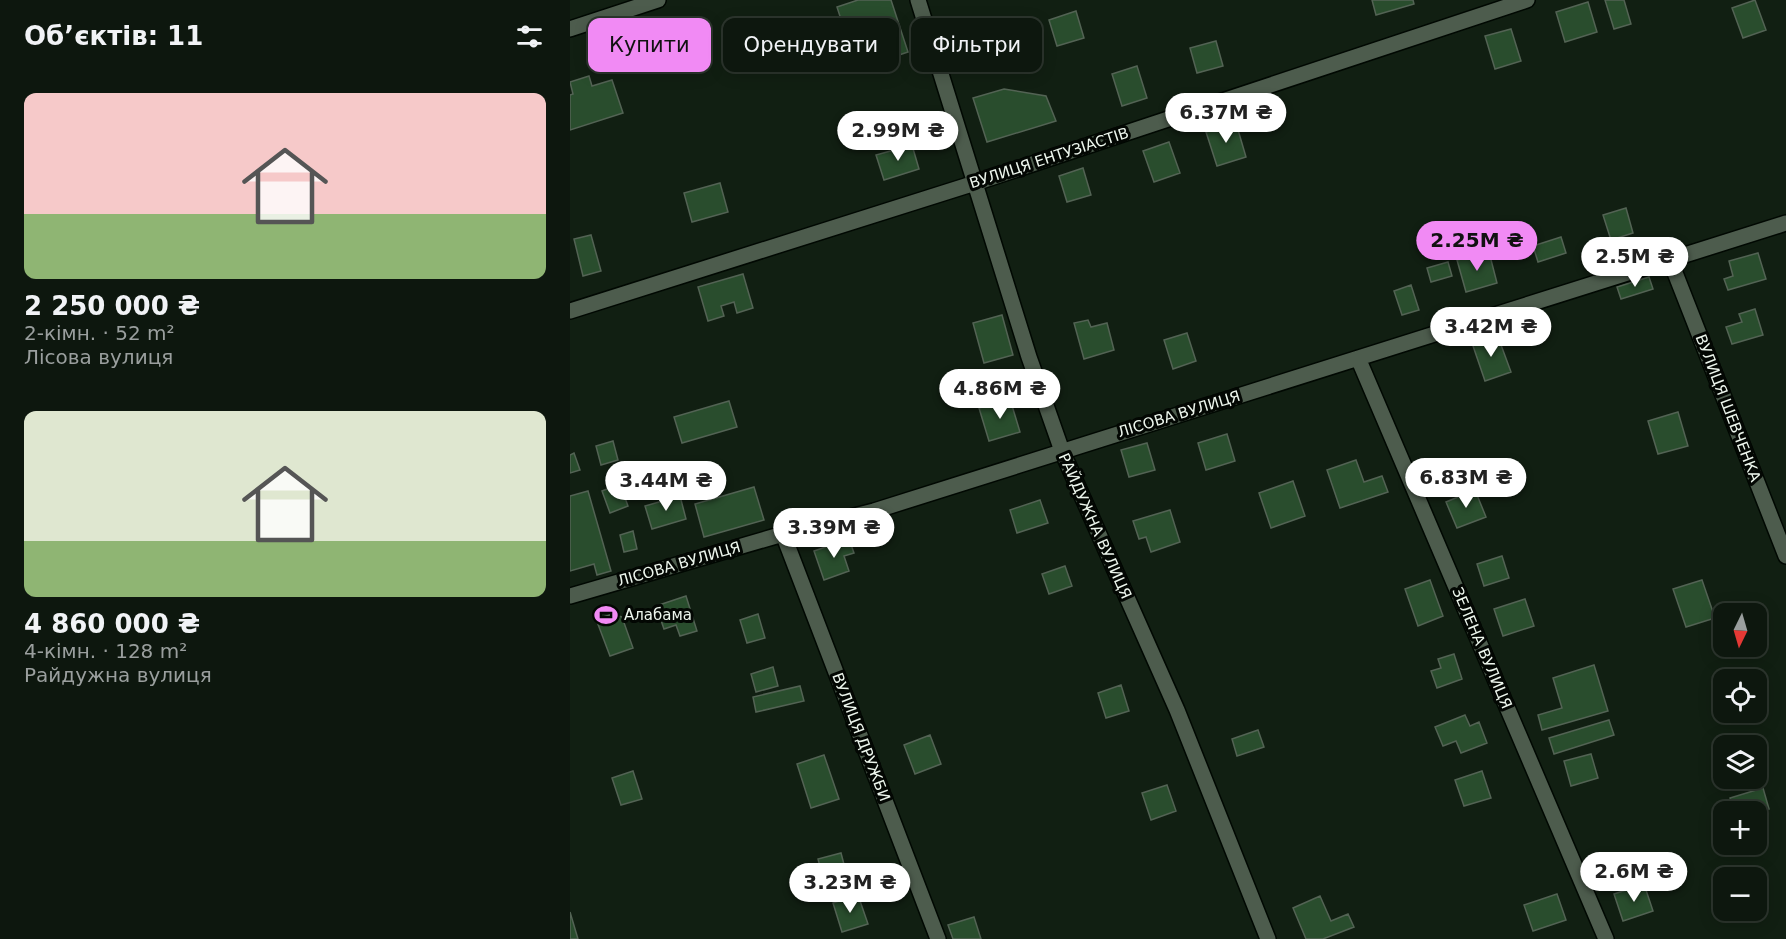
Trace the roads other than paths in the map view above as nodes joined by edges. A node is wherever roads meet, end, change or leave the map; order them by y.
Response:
1 (658, 0) edge
2 (918, 0) edge
3 (1527, 0) edge
4 (570, 28) edge
5 (975, 183) junction
6 (1786, 223) edge
7 (1670, 260) junction
8 (570, 311) edge
9 (1358, 358) junction
10 (1062, 451) junction
11 (783, 534) junction
12 (1786, 556) edge
13 (570, 596) edge
14 (938, 939) edge
15 (1268, 939) edge
16 (1606, 939) edge

1 - 4 street
2 - 5 street, РАЙДУЖНА ВУЛИЦЯ
3 - 5 street, ВУЛИЦЯ ЕНТУЗІАСТІВ
5 - 8 street, ВУЛИЦЯ ЕНТУЗІАСТІВ
5 - 10 street, РАЙДУЖНА ВУЛИЦЯ
6 - 7 street, ЛІСОВА ВУЛИЦЯ
7 - 9 street, ЛІСОВА ВУЛИЦЯ
7 - 12 street, ВУЛИЦЯ ШЕВЧЕНКА
9 - 10 street, ЛІСОВА ВУЛИЦЯ
9 - 16 street, ЗЕЛЕНА ВУЛИЦЯ
10 - 11 street, ЛІСОВА ВУЛИЦЯ
10 - 15 street, РАЙДУЖНА ВУЛИЦЯ
11 - 13 street, ЛІСОВА ВУЛИЦЯ
11 - 14 street, ВУЛИЦЯ ДРУЖБИ

